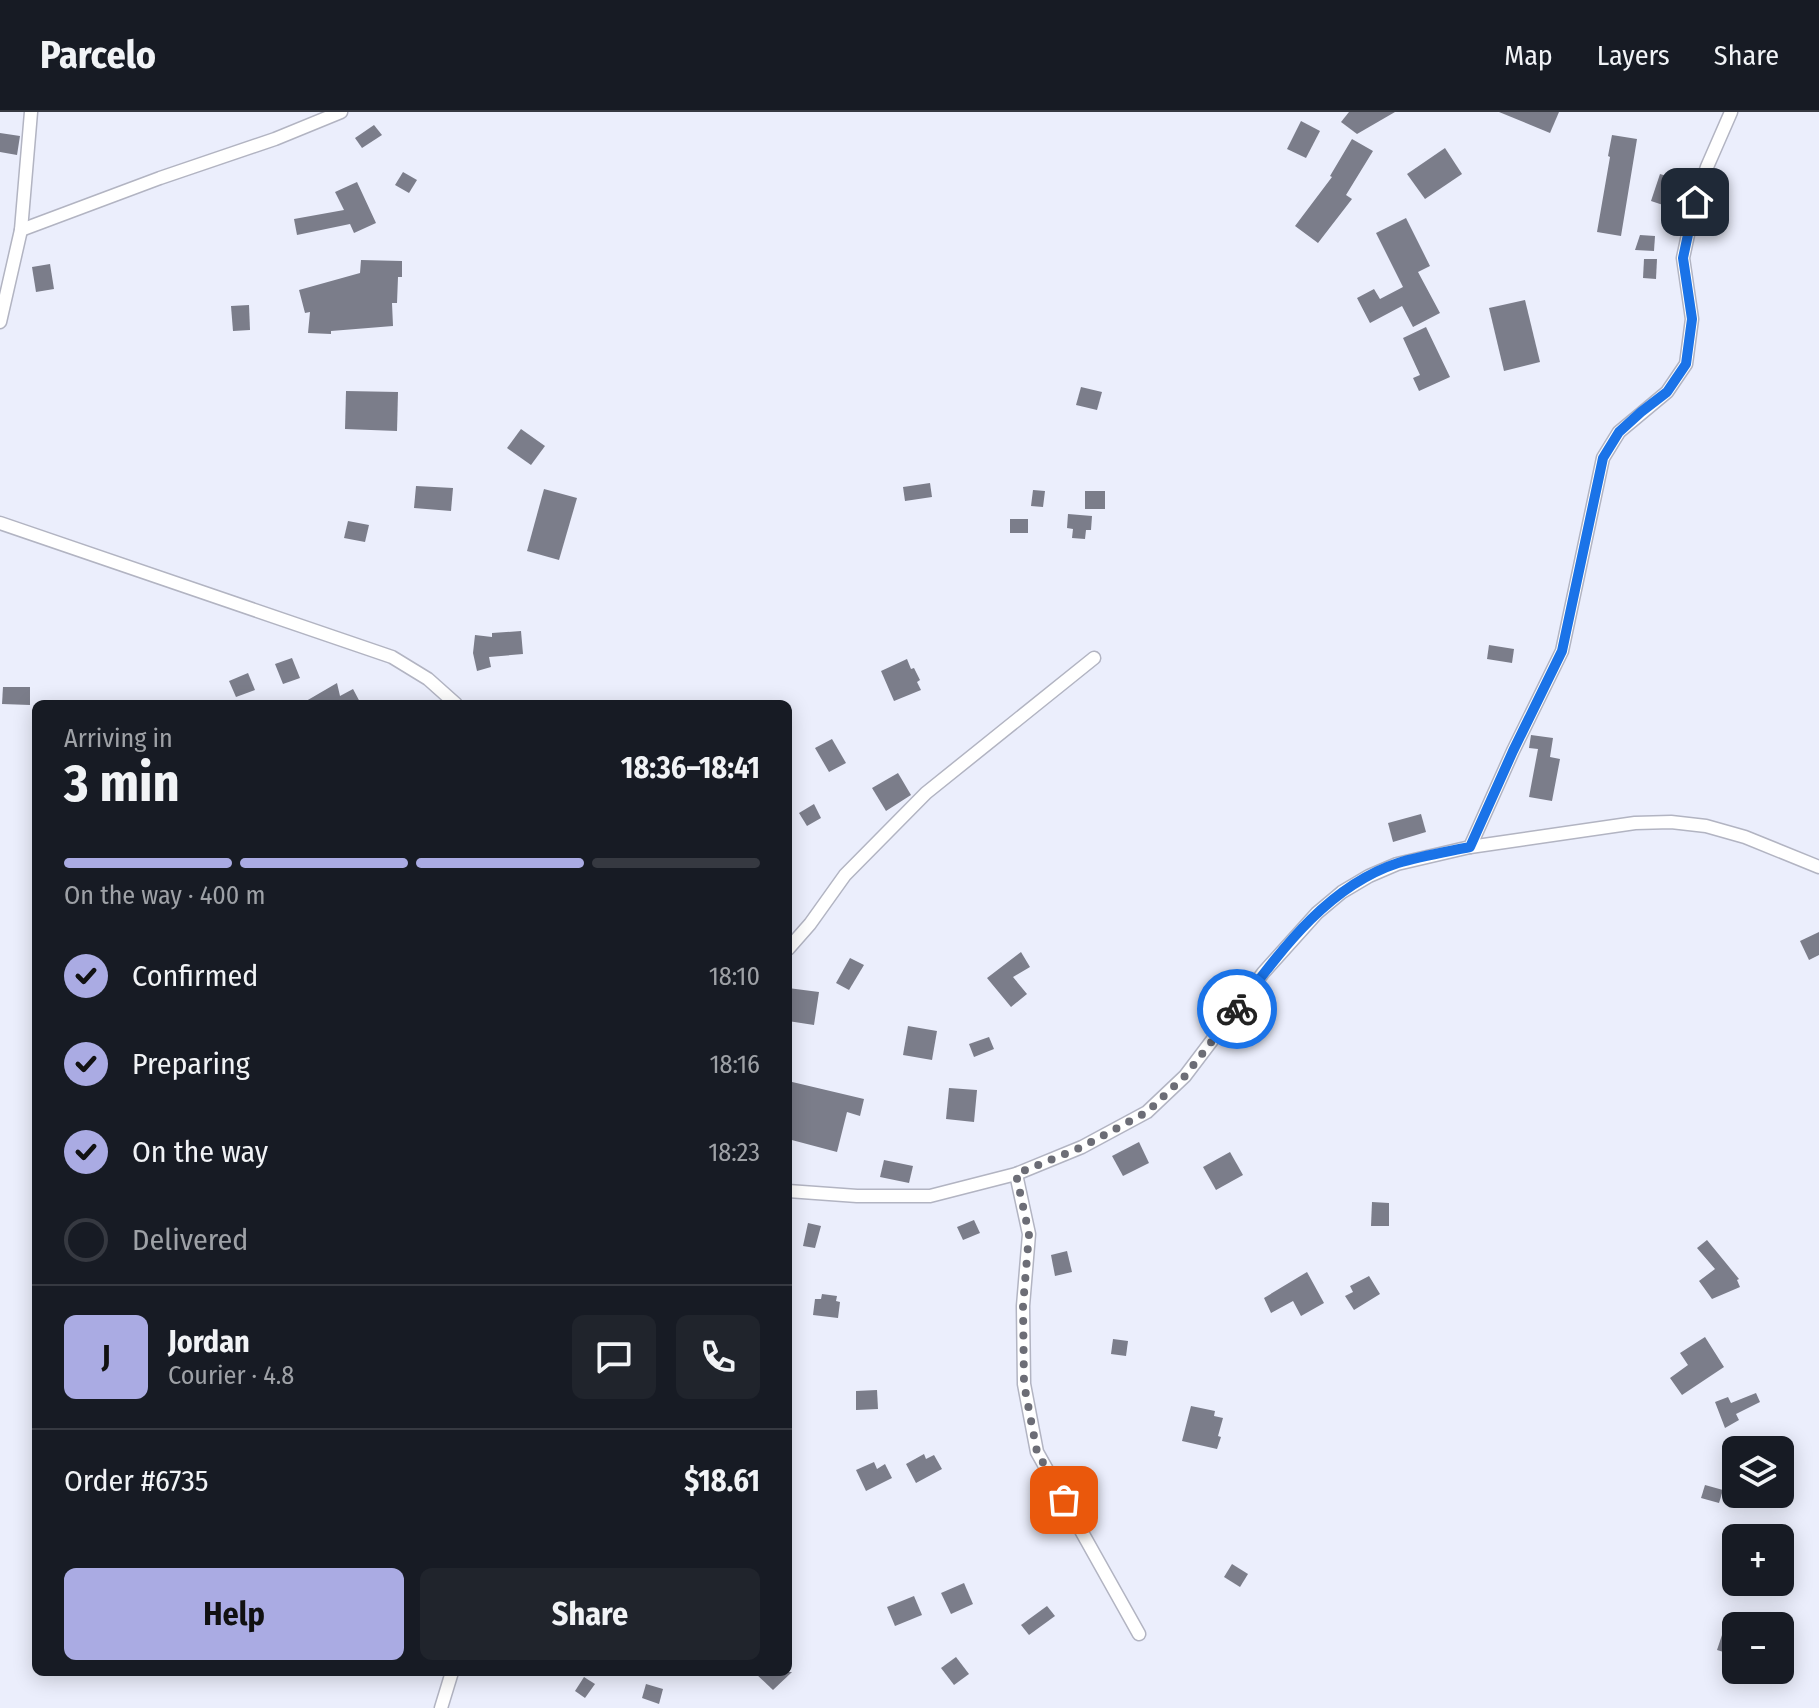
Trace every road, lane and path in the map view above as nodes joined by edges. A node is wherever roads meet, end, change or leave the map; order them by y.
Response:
1 (31, 112) edge
2 (341, 112) edge
3 (1731, 112) edge
4 (21, 230) junction
5 (0, 322) edge
6 (0, 523) edge
7 (1094, 658) dead end
8 (452, 700) edge
9 (1470, 847) junction
10 (1819, 867) edge
11 (792, 944) edge
12 (1016, 1174) junction
13 (792, 1191) edge
14 (1139, 1634) dead end
15 (451, 1676) edge
16 (441, 1708) edge

1 - 4 street
2 - 4 street
3 - 9 street
4 - 5 street
6 - 8 street
7 - 11 street
9 - 10 street
9 - 12 street
12 - 13 street
12 - 14 street
15 - 16 street

